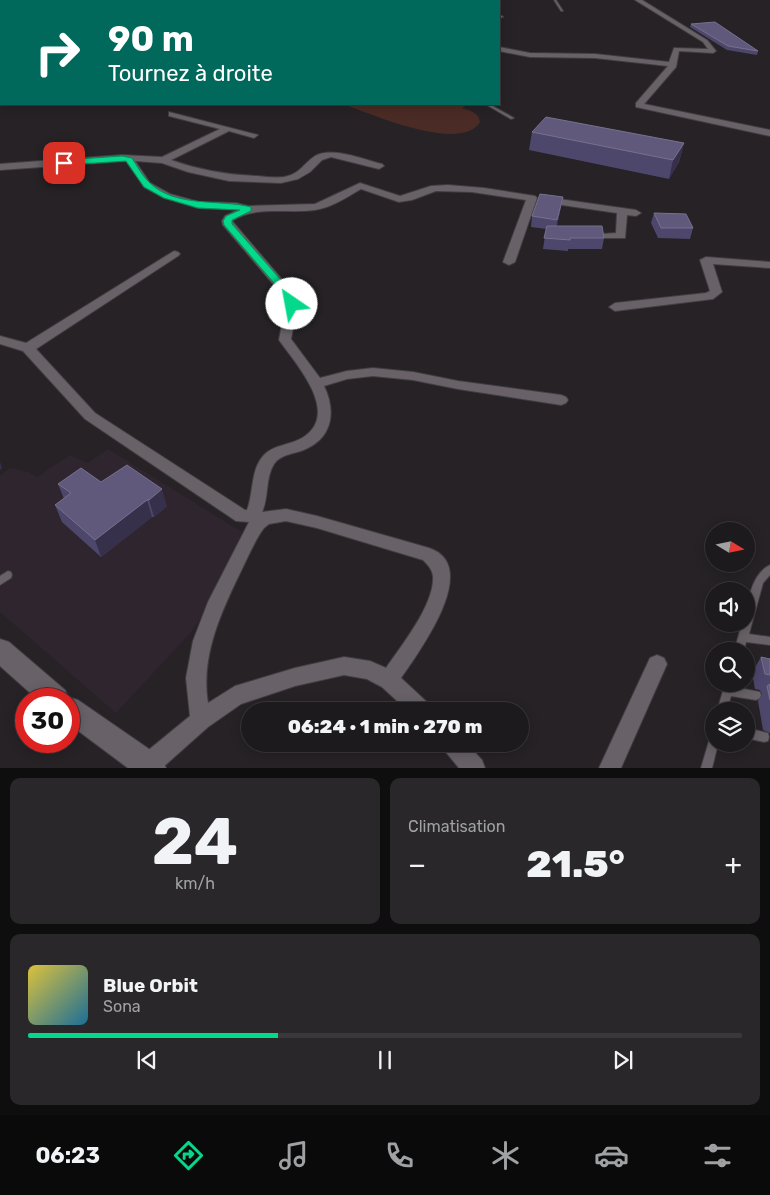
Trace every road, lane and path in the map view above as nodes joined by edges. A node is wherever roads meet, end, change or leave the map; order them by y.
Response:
1 (556, 0) edge
2 (638, 0) edge
3 (562, 10) dead end
4 (500, 49) edge
5 (672, 64) junction
6 (489, 105) edge
7 (172, 114) dead end
8 (512, 118) dead end
9 (226, 129) junction
10 (770, 133) edge
11 (254, 135) dead end
12 (129, 159) junction
13 (163, 160) junction
14 (379, 166) dead end
15 (0, 167) edge
16 (532, 198) junction
17 (248, 209) junction
18 (622, 213) junction
19 (636, 214) dead end
20 (606, 236) edge
21 (174, 254) dead end
22 (508, 262) dead end
23 (770, 265) edge
24 (615, 307) dead end
25 (0, 340) edge
26 (28, 348) junction
27 (317, 384) junction
28 (561, 400) dead end
29 (770, 569) edge
30 (8, 575) dead end
31 (0, 581) edge
32 (743, 637) junction
33 (770, 641) edge
34 (742, 642) edge
35 (0, 650) edge
36 (657, 664) dead end
37 (390, 680) junction
38 (43, 688) edge
39 (742, 692) edge
40 (756, 696) dead end
41 (413, 702) edge
42 (80, 717) edge
43 (201, 720) junction
44 (755, 734) edge
45 (764, 736) dead end
46 (460, 752) edge
47 (711, 752) edge
48 (150, 766) edge
49 (474, 768) edge
50 (610, 768) edge
51 (706, 768) edge

1 - 3 lane
2 - 5 street
4 - 5 street
5 - 10 street
6 - 8 lane
7 - 9 street
9 - 11 street
9 - 13 street
12 - 13 street
12 - 15 street
12 - 17 street
13 - 14 street
16 - 17 street
16 - 18 street
16 - 22 street
17 - 27 street
18 - 19 street
18 - 20 street
21 - 26 street
23 - 24 street
25 - 26 street
26 - 27 street
27 - 28 street
29 - 32 lane
30 - 31 lane
32 - 33 lane
32 - 34 lane
35 - 38 street
36 - 50 street
37 - 41 street
37 - 43 street
37 - 43 street
39 - 40 lane
42 - 48 street
43 - 48 street
44 - 45 lane
46 - 49 street
47 - 51 lane

